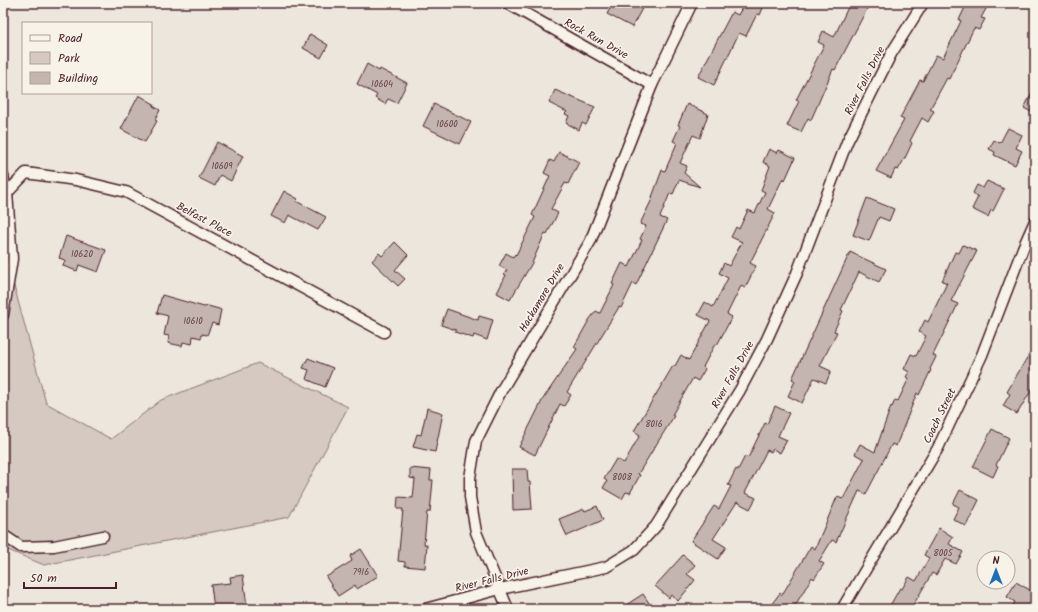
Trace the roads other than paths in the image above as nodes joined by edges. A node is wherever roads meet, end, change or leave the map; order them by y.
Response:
1 (507, 3) edge
2 (692, 3) edge
3 (923, 3) edge
4 (652, 85) junction
5 (3, 176) edge
6 (7, 193) junction
7 (1035, 221) edge
8 (3, 315) edge
9 (384, 332) dead end
10 (3, 535) edge
11 (103, 536) dead end
12 (500, 590) junction
13 (425, 609) edge
14 (508, 609) edge
15 (842, 609) edge

1 - 4 street, Rock Run Drive
2 - 4 street, Hackamore Drive
3 - 12 street, River Falls Drive
4 - 12 street, Hackamore Drive
5 - 6 street
6 - 8 street
6 - 9 street, Belfast Place
7 - 15 street, Coach Street
10 - 11 street
12 - 13 street, River Falls Drive
12 - 14 street, Hackamore Drive

